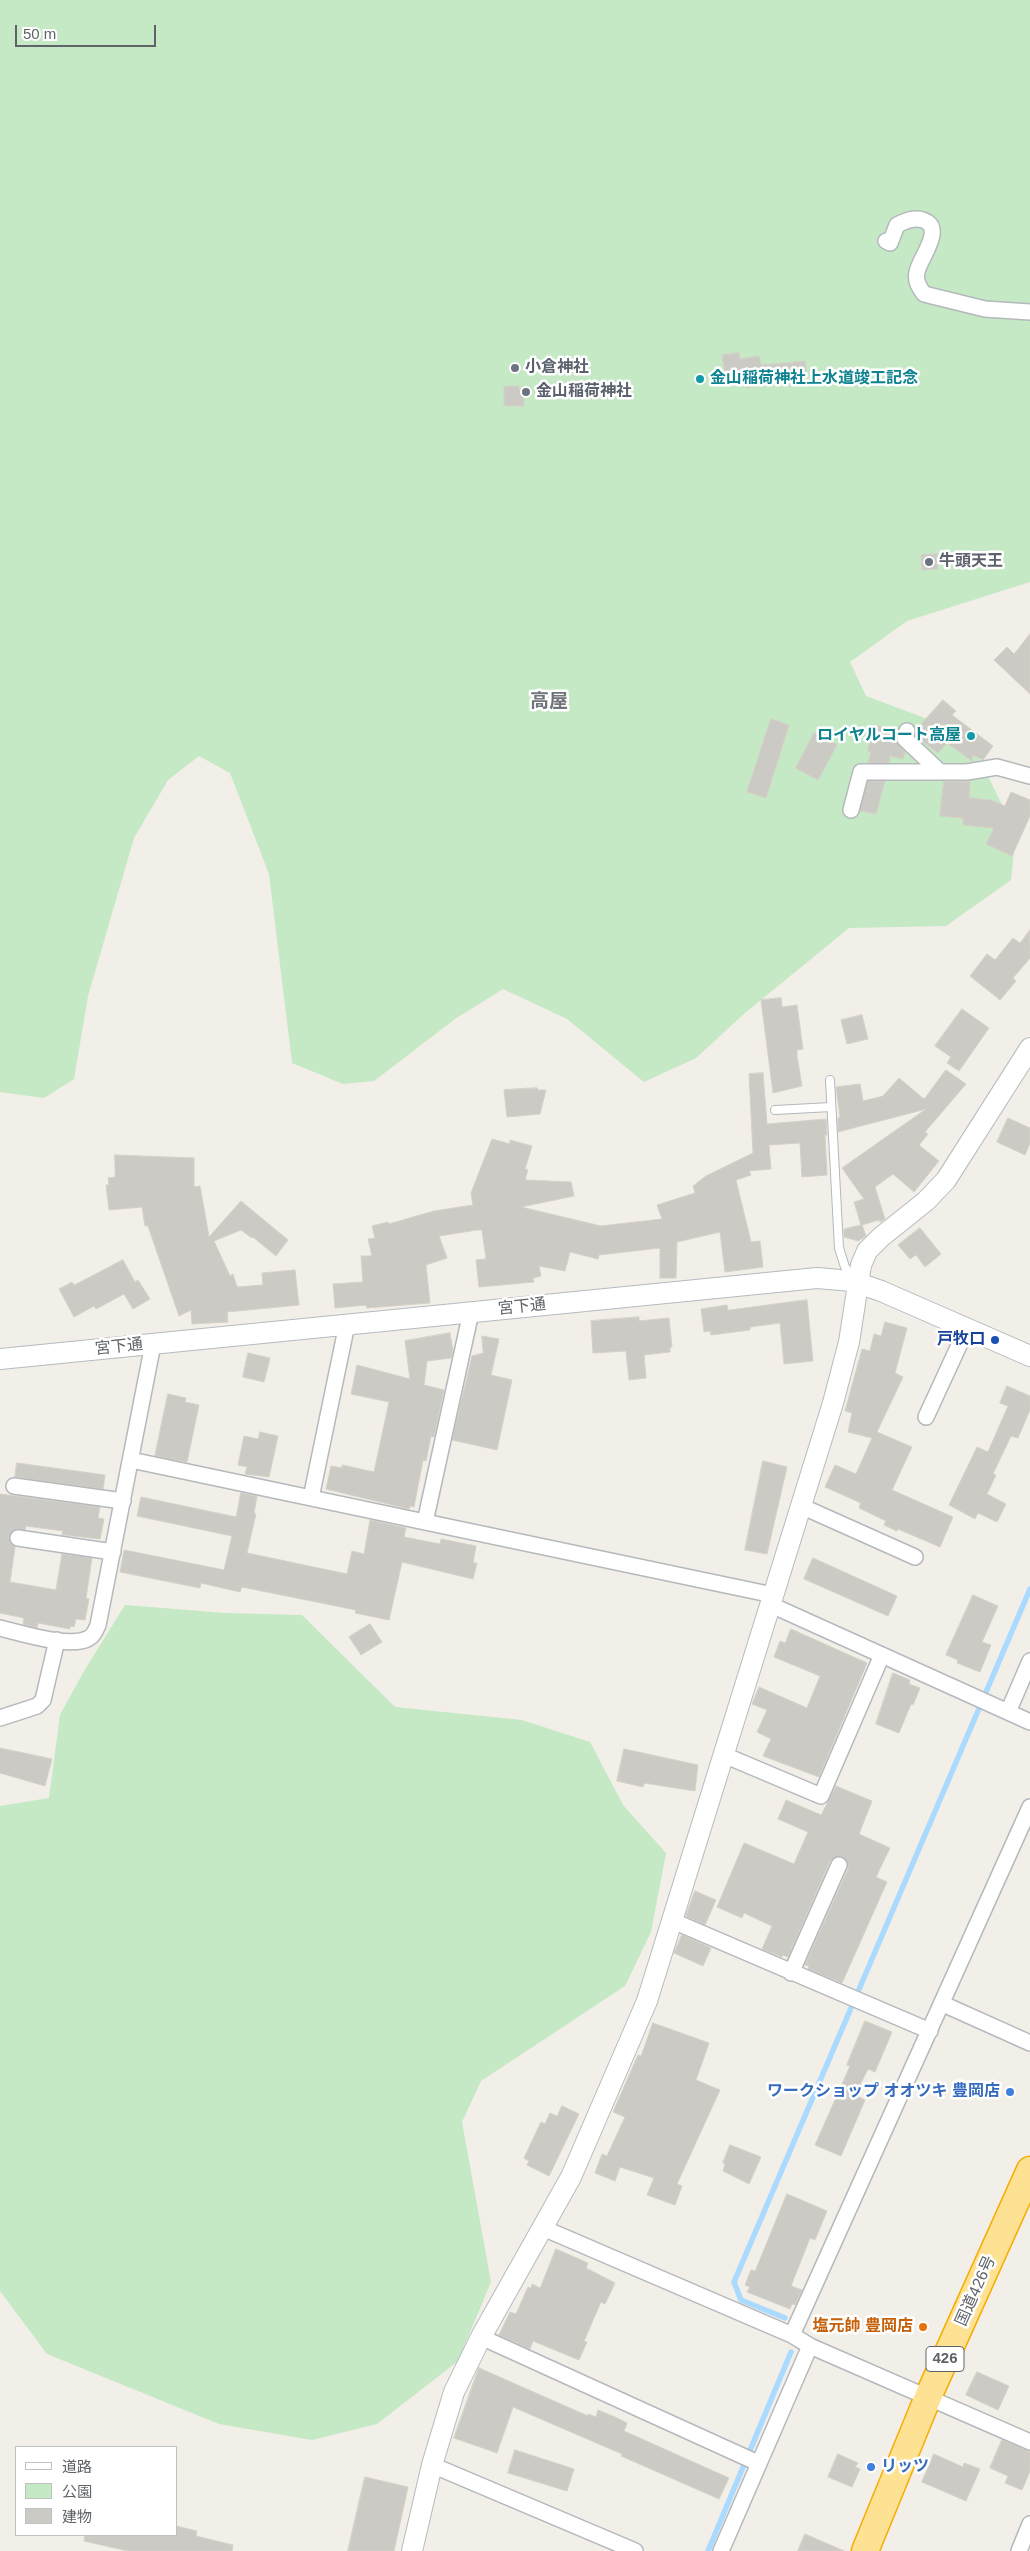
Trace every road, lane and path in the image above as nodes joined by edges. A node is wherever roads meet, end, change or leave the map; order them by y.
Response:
1 (886, 245) dead end
2 (1030, 312) edge
3 (907, 731) dead end
4 (939, 771) junction
5 (1030, 776) edge
6 (851, 810) dead end
7 (1030, 1048) edge
8 (830, 1080) dead end
9 (832, 1107) junction
10 (775, 1110) dead end
11 (859, 1283) junction
12 (471, 1312) junction
13 (346, 1324) junction
14 (966, 1328) junction
15 (153, 1344) junction
16 (1030, 1356) edge
17 (0, 1359) edge
18 (926, 1417) dead end
19 (130, 1460) junction
20 (14, 1486) dead end
21 (311, 1498) junction
22 (123, 1501) junction
23 (801, 1506) junction
24 (425, 1522) junction
25 (18, 1538) dead end
26 (113, 1552) junction
27 (915, 1557) dead end
28 (771, 1599) junction
29 (0, 1628) edge
30 (57, 1640) junction
31 (882, 1655) junction
32 (1030, 1661) edge
33 (1001, 1709) junction
34 (0, 1718) edge
35 (1030, 1722) edge
36 (724, 1755) junction
37 (1030, 1808) edge
38 (839, 1865) dead end
39 (672, 1921) junction
40 (792, 1973) junction
41 (943, 2004) junction
42 (930, 2031) junction
43 (1030, 2043) edge
44 (1030, 2170) edge
45 (543, 2228) junction
46 (792, 2335) junction
47 (481, 2338) junction
48 (810, 2346) junction
49 (928, 2397) junction
50 (1030, 2442) edge
51 (758, 2463) junction
52 (432, 2464) junction
53 (1030, 2524) edge
54 (412, 2551) edge
55 (635, 2551) edge
56 (722, 2551) edge
57 (864, 2551) edge
58 (1019, 2551) edge

1 - 2 street
3 - 4 street
4 - 5 street
4 - 6 street
7 - 11 street
8 - 9 lane
9 - 10 lane
9 - 11 lane
11 - 12 street, 宮下通
11 - 14 street, 宮下通
11 - 23 street
12 - 13 street, 宮下通
12 - 24 street
13 - 15 street, 宮下通
13 - 21 street
14 - 16 street, 宮下通
14 - 18 street
15 - 17 street, 宮下通
15 - 19 street
19 - 21 street
19 - 22 street
20 - 22 street
21 - 24 street
22 - 26 street
23 - 27 street
23 - 28 street
24 - 28 street
25 - 26 street
26 - 30 street
28 - 31 street
28 - 36 street
29 - 30 street
30 - 34 street
31 - 33 street
31 - 36 street
32 - 33 street
33 - 35 street
36 - 39 street
37 - 41 street
38 - 40 street
39 - 40 street
39 - 45 street
40 - 42 street
41 - 42 street
41 - 43 street
42 - 46 street
44 - 49 highway, 国道426号 / 426
45 - 46 street
45 - 47 street
46 - 48 street
47 - 51 street
47 - 52 street
48 - 49 street
48 - 51 street
49 - 50 street
49 - 57 highway, 国道426号 / 426
51 - 56 street
52 - 54 street
52 - 55 street
53 - 58 street

